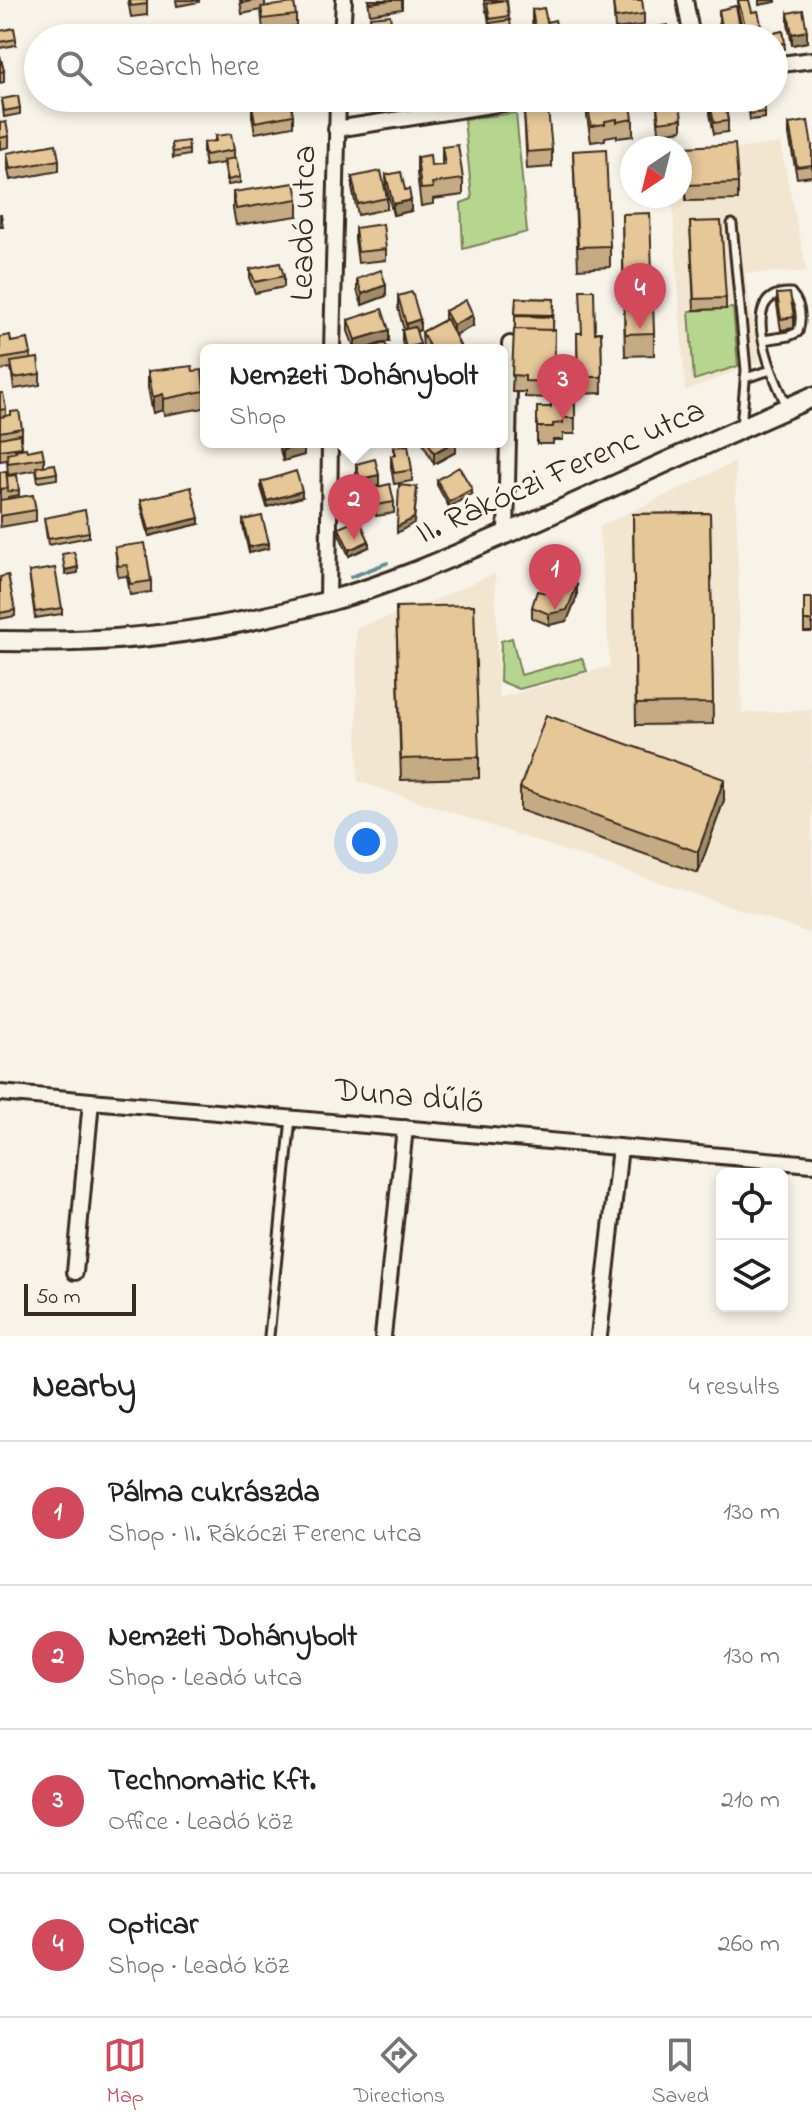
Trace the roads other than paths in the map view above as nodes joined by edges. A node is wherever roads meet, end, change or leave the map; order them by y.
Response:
1 (344, 0) edge
2 (685, 0) edge
3 (343, 24) edge
4 (689, 24) edge
5 (812, 60) edge
6 (788, 63) edge
7 (337, 112) edge
8 (446, 112) edge
9 (336, 129) junction
10 (732, 224) dead end
11 (763, 340) junction
12 (332, 344) edge
13 (510, 344) edge
14 (771, 370) junction
15 (745, 378) junction
16 (812, 397) edge
17 (788, 408) junction
18 (740, 429) junction
19 (508, 438) edge
20 (330, 448) edge
21 (508, 448) edge
22 (506, 533) junction
23 (328, 602) junction
24 (0, 641) edge
25 (0, 1093) edge
26 (91, 1101) junction
27 (291, 1118) junction
28 (405, 1128) junction
29 (620, 1147) junction
30 (812, 1164) edge
31 (75, 1272) dead end
32 (269, 1336) edge
33 (383, 1336) edge
34 (599, 1336) edge

1 - 3 street
2 - 4 street
5 - 6 street
7 - 9 street, Leadó utca
8 - 9 street
9 - 12 street, Leadó utca
10 - 15 lane
11 - 11 lane
11 - 14 lane
13 - 19 street
14 - 15 lane
14 - 17 lane
15 - 18 lane
16 - 17 main road, II. Rákóczi Ferenc utca
17 - 18 main road, II. Rákóczi Ferenc utca
18 - 22 main road, II. Rákóczi Ferenc utca
20 - 23 street
21 - 22 street
22 - 23 main road, II. Rákóczi Ferenc utca
23 - 24 main road, II. Rákóczi Ferenc utca
25 - 26 street, Duna dűlő
26 - 27 street, Duna dűlő
26 - 31 street
27 - 28 street, Duna dűlő
27 - 32 lane
28 - 29 street, Duna dűlő
28 - 33 street
29 - 30 street, Duna dűlő
29 - 34 street

